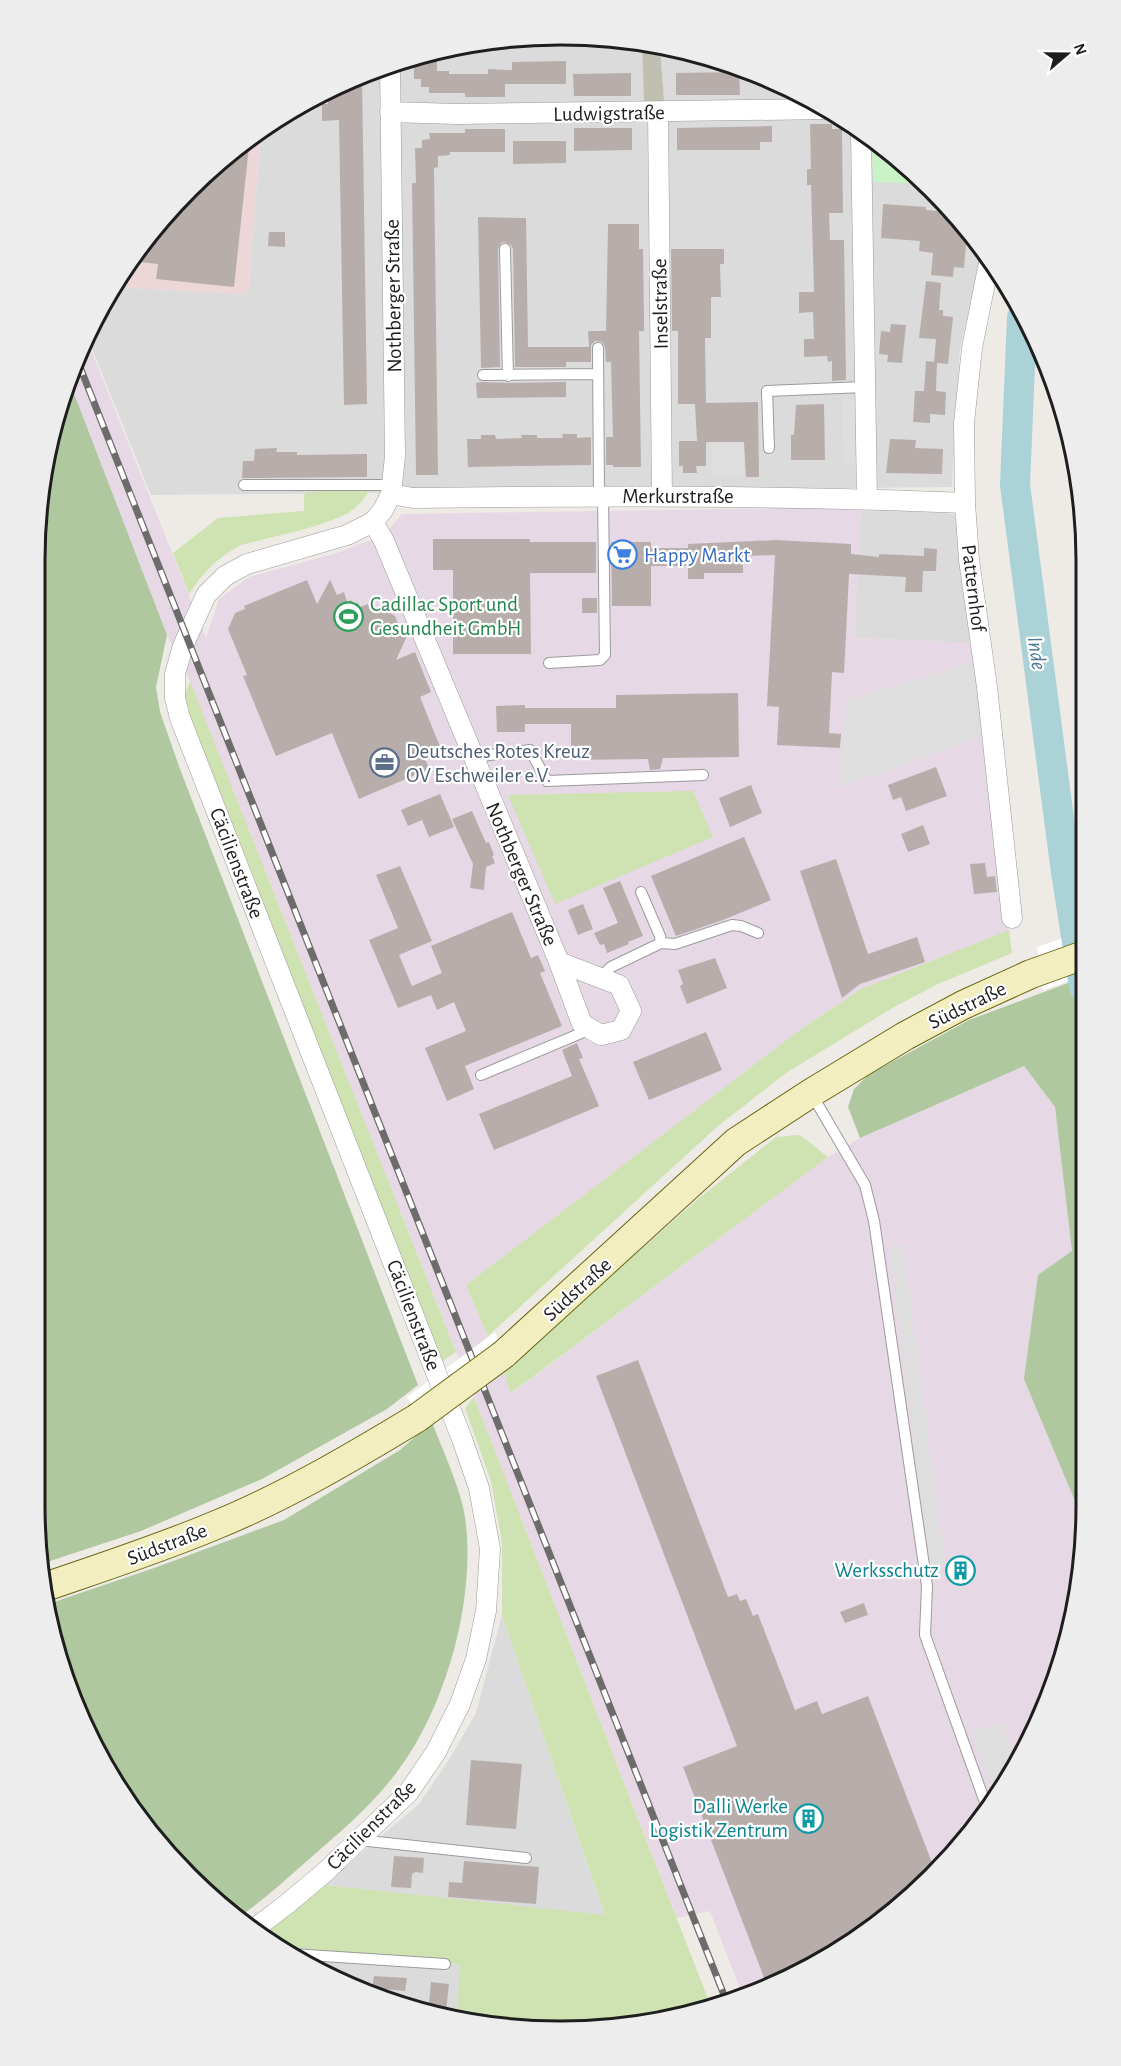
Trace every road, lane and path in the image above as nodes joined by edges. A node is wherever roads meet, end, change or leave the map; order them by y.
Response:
1 (390, 74) edge
2 (809, 109) edge
3 (390, 112) junction
4 (658, 112) junction
5 (861, 142) edge
6 (504, 249) dead end
7 (987, 272) edge
8 (598, 348) dead end
9 (598, 374) junction
10 (483, 375) dead end
11 (508, 376) junction
12 (864, 387) junction
13 (769, 448) dead end
14 (244, 485) dead end
15 (392, 490) junction
16 (601, 496) junction
17 (662, 496) junction
18 (867, 498) junction
19 (964, 503) junction
20 (373, 522) junction
21 (549, 663) dead end
22 (474, 757) junction
23 (703, 775) dead end
24 (641, 892) dead end
25 (1012, 918) dead end
26 (758, 933) dead end
27 (661, 943) junction
28 (1076, 957) edge
29 (559, 962) junction
30 (601, 977) junction
31 (591, 1029) junction
32 (481, 1075) dead end
33 (811, 1092) junction
34 (51, 1585) edge
35 (984, 1799) edge
36 (359, 1840) junction
37 (526, 1858) dead end
38 (260, 1924) edge
39 (309, 1955) edge
40 (445, 1964) dead end

1 - 3 street, Nothberger Straße
2 - 4 street, Ludwigstraße
3 - 4 street, Ludwigstraße
3 - 15 street, Nothberger Straße
4 - 17 street, Inselstraße
5 - 12 street
6 - 11 lane
7 - 19 street, Patternhof
8 - 9 lane
9 - 11 lane
9 - 16 lane
10 - 11 lane
12 - 13 lane
12 - 18 street
14 - 15 lane
15 - 16 street, Merkurstraße
15 - 20 street
16 - 17 street, Merkurstraße
16 - 21 lane
17 - 18 street, Merkurstraße
18 - 19 street, Merkurstraße
19 - 25 street, Patternhof
20 - 22 street, Nothberger Straße
20 - 36 street, Cäcilienstraße
22 - 23 lane
22 - 29 street, Nothberger Straße
24 - 27 lane
26 - 27 lane
27 - 30 lane
28 - 33 main road, Südstraße
29 - 30 street, Nothberger Straße
29 - 31 street, Nothberger Straße
30 - 31 street, Nothberger Straße
31 - 32 lane
33 - 34 main road, Südstraße, bridge
33 - 35 lane
36 - 37 lane
36 - 38 street, Cäcilienstraße
39 - 40 lane

